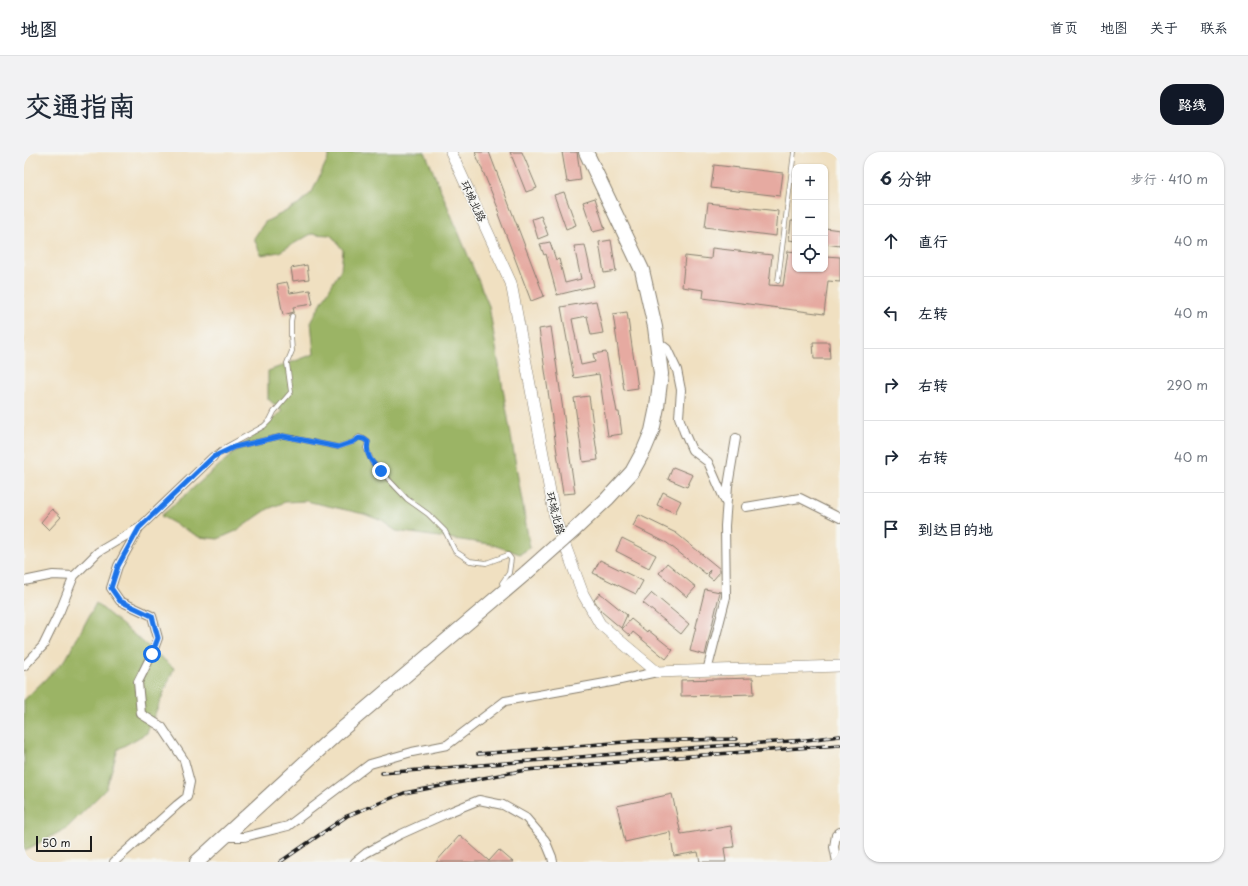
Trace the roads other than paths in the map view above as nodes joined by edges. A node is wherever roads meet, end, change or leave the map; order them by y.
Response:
1 (451, 152) edge
2 (586, 152) edge
3 (794, 152) edge
4 (778, 281) dead end
5 (292, 316) dead end
6 (657, 341) junction
7 (736, 438) dead end
8 (213, 457) junction
9 (727, 505) junction
10 (746, 507) dead end
11 (840, 518) edge
12 (139, 528) junction
13 (74, 576) junction
14 (24, 582) edge
15 (506, 590) junction
16 (24, 666) edge
17 (840, 666) edge
18 (707, 671) junction
19 (657, 672) junction
20 (840, 832) edge
21 (224, 837) junction
22 (114, 862) edge
23 (198, 862) edge
24 (355, 862) edge
25 (553, 862) edge
26 (837, 862) edge

1 - 19 street, 环城北路
2 - 6 highway
3 - 4 lane
5 - 8 lane
6 - 9 street
6 - 15 highway, bridge
7 - 9 street
8 - 12 street
8 - 15 lane
9 - 18 street
10 - 11 street
12 - 13 street
12 - 22 street
13 - 14 street
13 - 16 street
15 - 21 highway
17 - 18 street
18 - 19 street
19 - 21 street
20 - 26 street
21 - 23 highway
24 - 25 street

